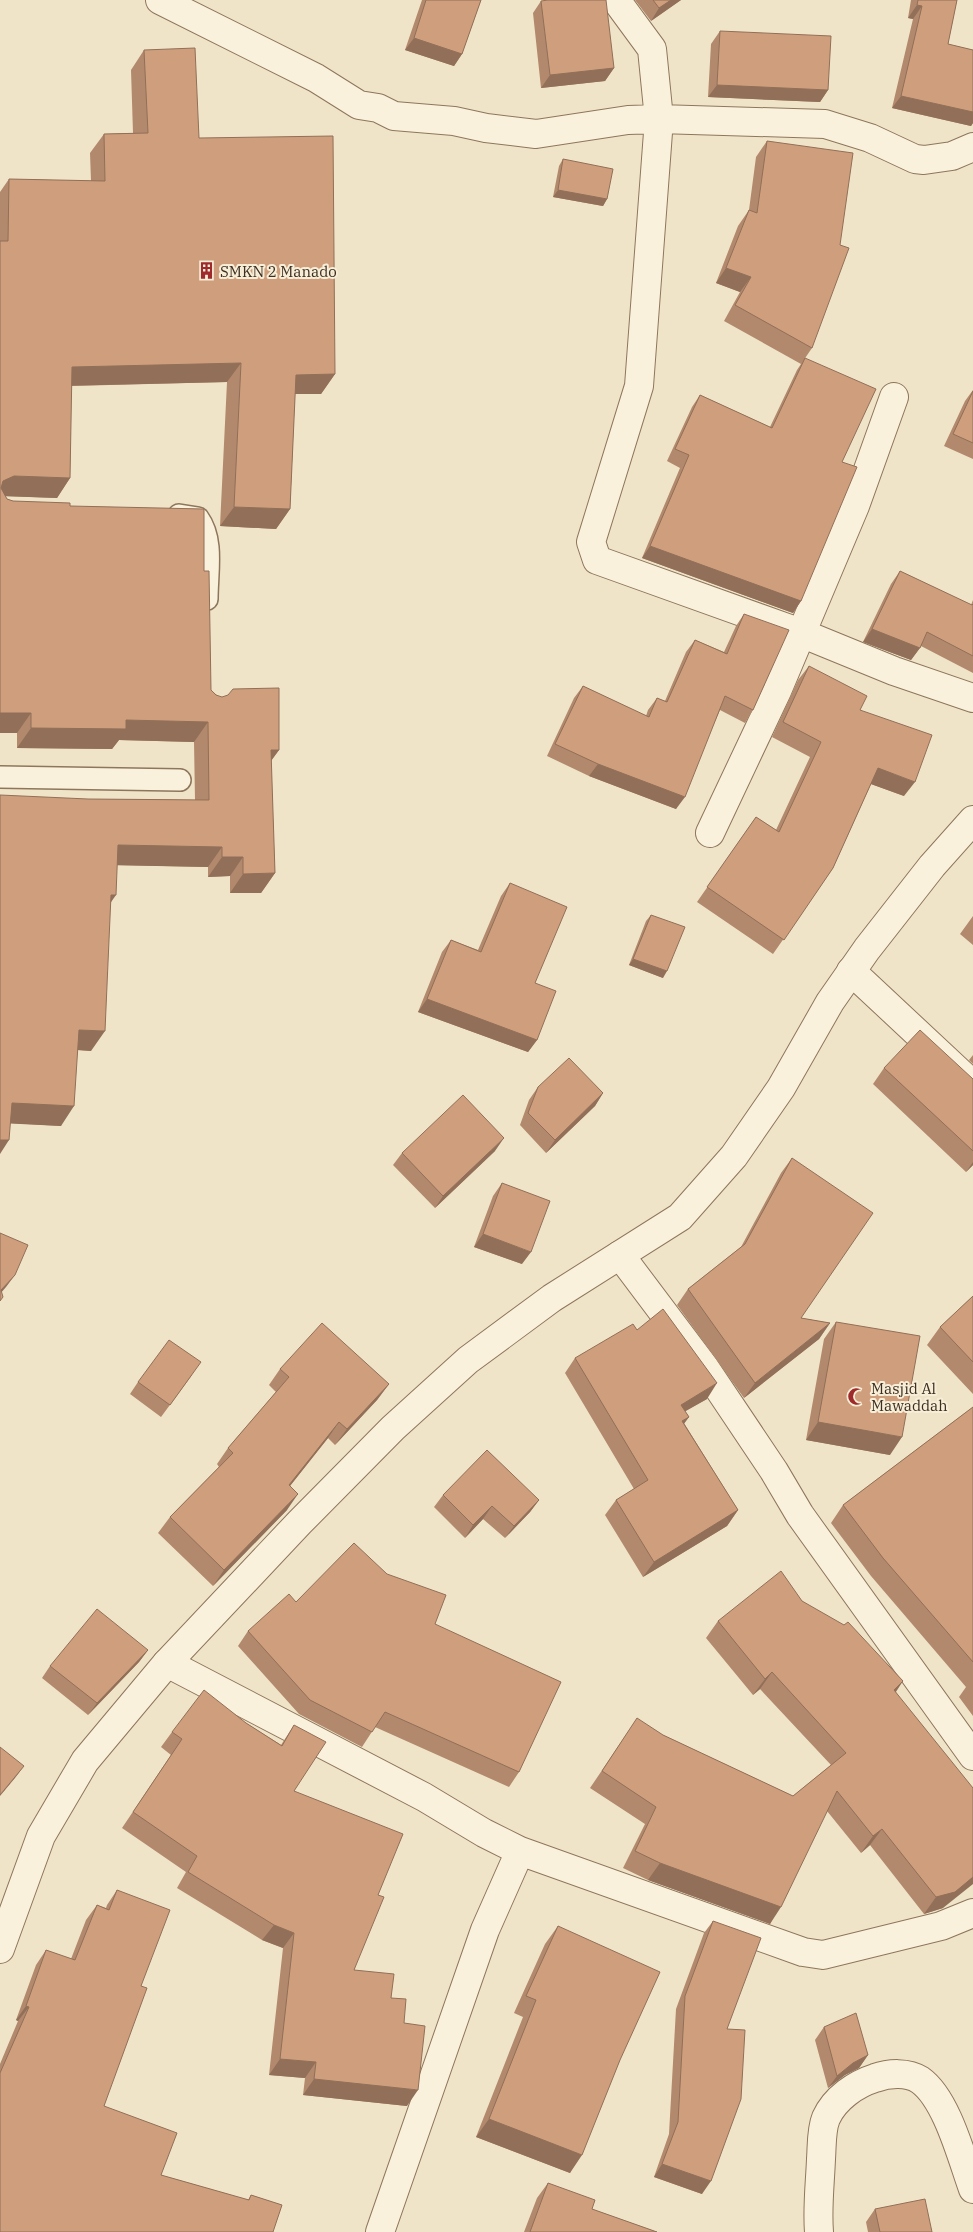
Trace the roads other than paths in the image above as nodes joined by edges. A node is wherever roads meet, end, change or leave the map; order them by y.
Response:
1 (160, 0) edge
2 (616, 0) edge
3 (659, 118) junction
4 (973, 147) edge
5 (894, 397) dead end
6 (157, 514) edge
7 (208, 616) edge
8 (801, 634) junction
9 (973, 698) edge
10 (0, 776) edge
11 (180, 780) dead end
12 (973, 820) edge
13 (710, 833) dead end
14 (851, 971) junction
15 (973, 1085) edge
16 (620, 1255) junction
17 (167, 1663) junction
18 (973, 1756) edge
19 (504, 1843) junction
20 (973, 1914) edge
21 (0, 1949) edge
22 (973, 2189) edge
23 (380, 2232) edge
24 (819, 2232) edge

1 - 3 street
2 - 3 street
3 - 4 street
3 - 8 street
5 - 8 street
6 - 7 lane
8 - 9 street
8 - 13 street
10 - 11 lane
12 - 14 street
14 - 15 street
14 - 16 street
16 - 17 street
16 - 18 street
17 - 19 street
17 - 21 street
19 - 20 street
19 - 23 street
22 - 24 street

